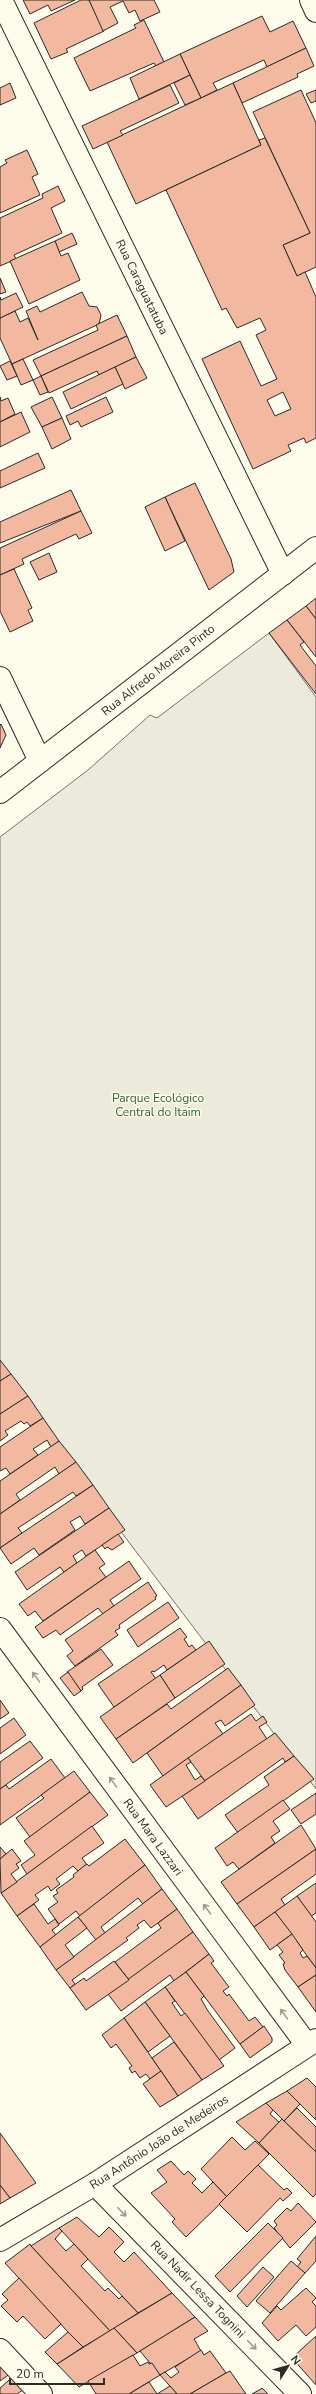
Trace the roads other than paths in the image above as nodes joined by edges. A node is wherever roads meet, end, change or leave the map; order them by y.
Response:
1 (1, 0) edge
2 (311, 0) edge
3 (316, 11) edge
4 (316, 548) edge
5 (283, 574) junction
6 (0, 678) edge
7 (40, 762) junction
8 (0, 792) edge
9 (0, 1629) edge
10 (311, 2042) edge
11 (95, 2184) junction
12 (0, 2240) edge
13 (0, 2350) edge
14 (41, 2394) edge
15 (300, 2394) edge

1 - 5 street, Rua Caraguatatuba
2 - 3 street
4 - 5 street, Rua Alfredo Moreira Pinto
5 - 7 street, Rua Alfredo Moreira Pinto
6 - 7 street
7 - 8 street, Rua Alfredo Moreira Pinto
10 -> 9 street, Rua Mara Lazzari
10 - 11 street, Rua Antônio João de Medeiros
11 - 12 street, Rua Antônio João de Medeiros
11 -> 15 street, Rua Nadir Lessa Tognini
13 - 14 street

